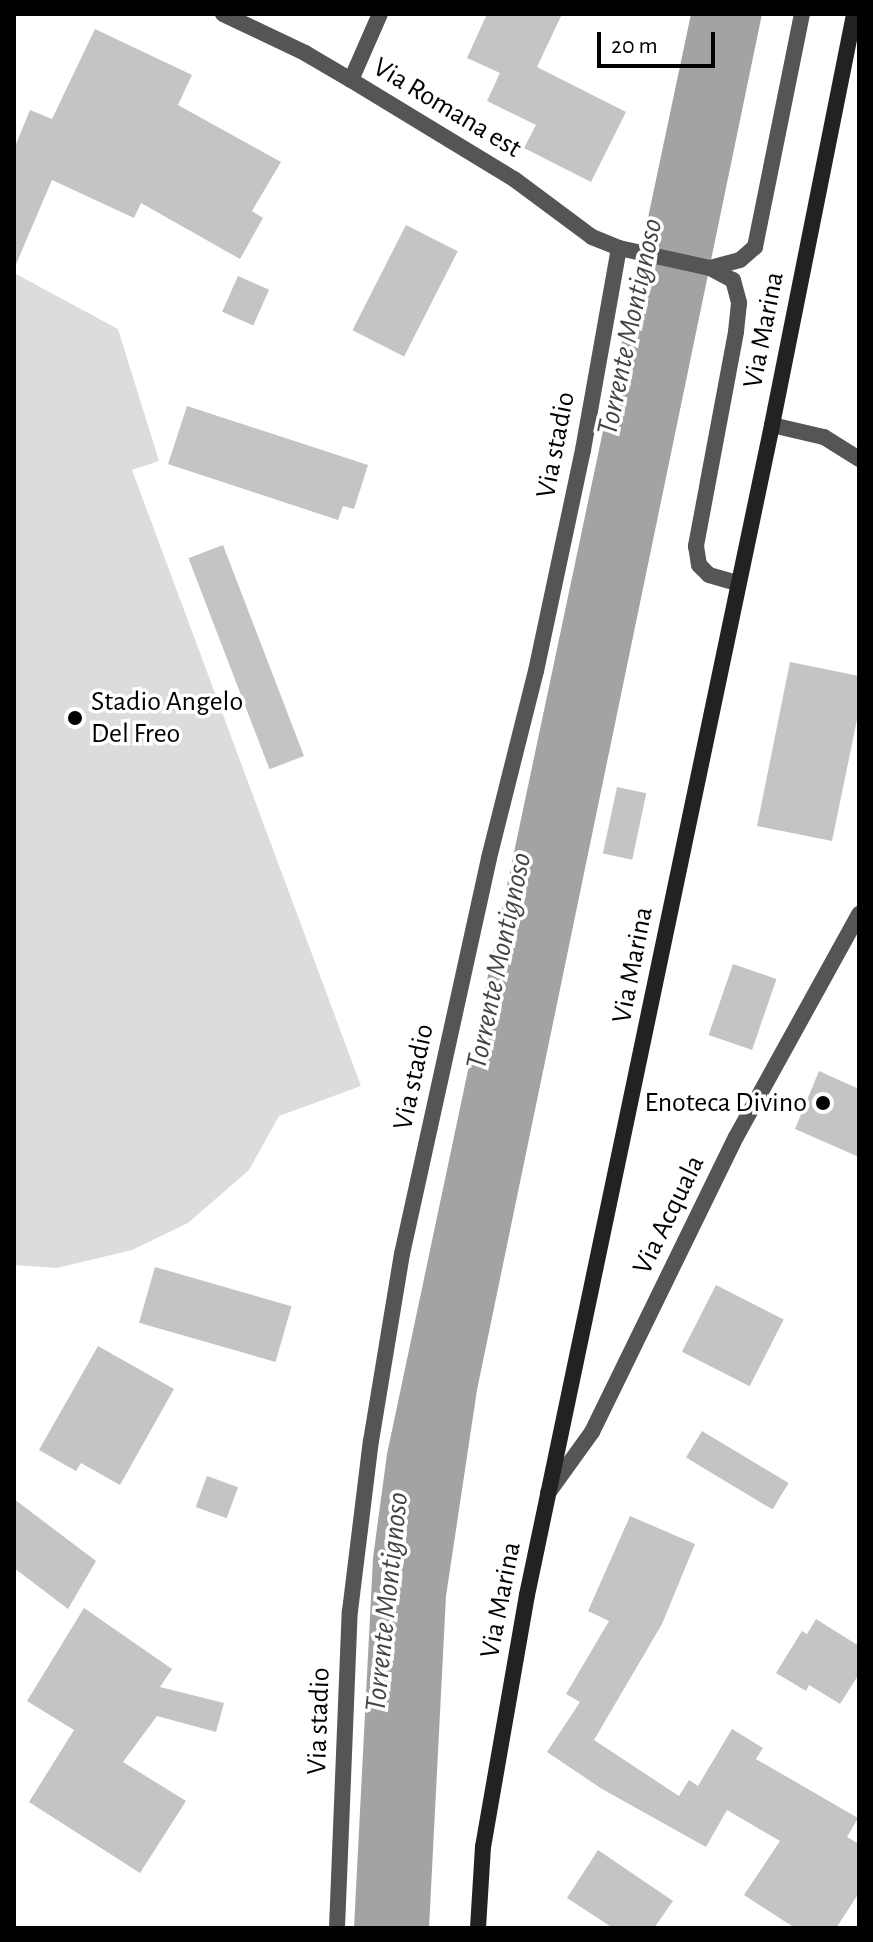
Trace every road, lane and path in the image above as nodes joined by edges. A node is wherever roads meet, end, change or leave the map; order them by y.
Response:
1 (223, 14) edge
2 (380, 14) edge
3 (802, 14) edge
4 (854, 14) edge
5 (351, 80) junction
6 (619, 248) junction
7 (710, 268) junction
8 (772, 425) junction
9 (859, 459) edge
10 (737, 583) junction
11 (859, 914) edge
12 (548, 1494) junction
13 (337, 1928) edge
14 (478, 1928) edge

1 - 5 street, Via Romana est
2 - 5 street
3 - 7 street
4 - 8 main road, Via Marina
5 - 6 street, Via Romana est
6 - 7 street, Via Romana est
6 - 13 street, Via stadio
7 - 10 street
8 - 9 street
8 - 10 main road, Via Marina
10 - 12 main road, Via Marina
11 - 12 street, Via Acquala
12 - 14 main road, Via Marina

